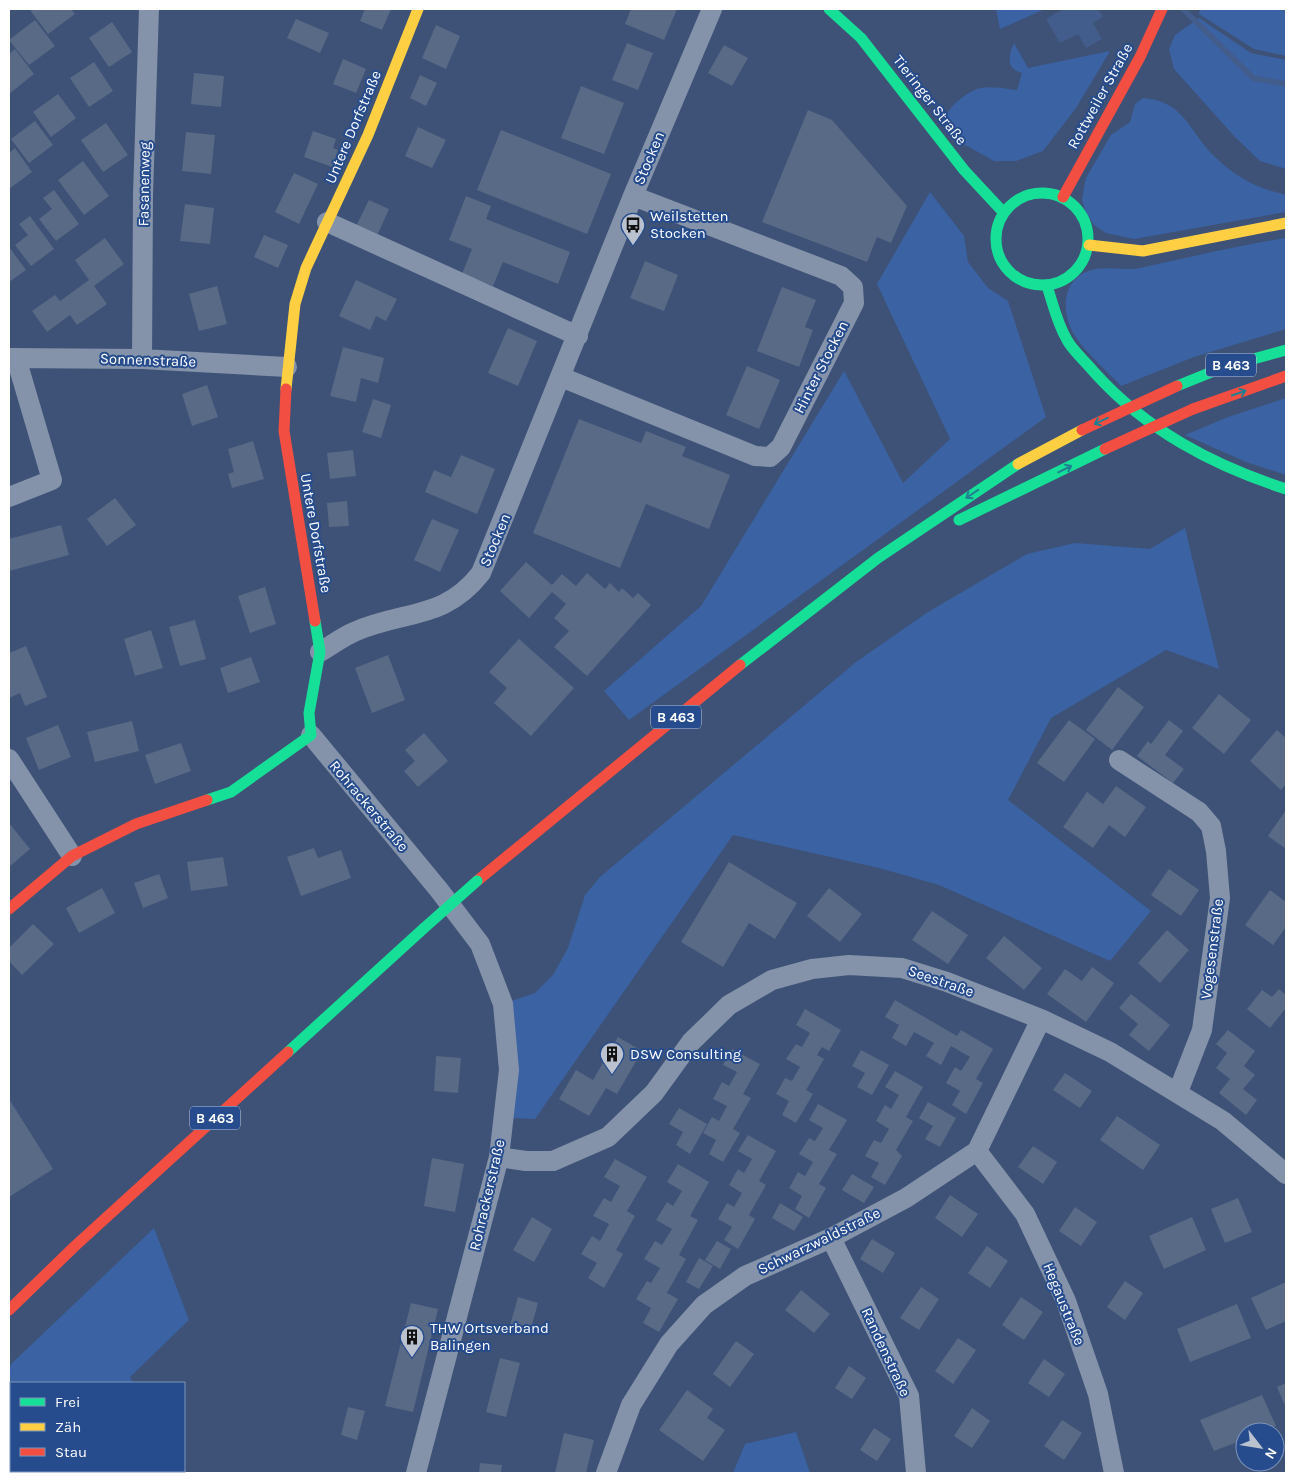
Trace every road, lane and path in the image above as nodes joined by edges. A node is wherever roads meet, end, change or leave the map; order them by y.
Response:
1 (149, 9) edge
2 (418, 9) edge
3 (712, 9) edge
4 (829, 9) edge
5 (1162, 9) edge
6 (632, 196) junction
7 (1064, 197) junction
8 (1004, 213) junction
9 (327, 222) junction
10 (1286, 223) edge
11 (1089, 245) junction
12 (1047, 286) junction
13 (578, 336) junction
14 (1286, 350) edge
15 (13, 358) edge
16 (142, 359) junction
17 (287, 367) junction
18 (1286, 376) edge
19 (561, 377) junction
20 (1286, 489) edge
21 (9, 497) edge
22 (878, 558) junction
23 (320, 652) junction
24 (311, 735) junction
25 (9, 759) edge
26 (1119, 760) dead end
27 (72, 856) junction
28 (9, 909) edge
29 (1042, 1019) junction
30 (1178, 1092) junction
31 (977, 1151) junction
32 (499, 1157) junction
33 (1286, 1174) edge
34 (831, 1238) junction
35 (9, 1310) edge
36 (416, 1473) edge
37 (606, 1473) edge
38 (916, 1473) edge
39 (1114, 1473) edge

1 - 16 street, Fasanenweg
2 - 9 main road, Untere Dorfstraße
3 - 6 street, Stocken
4 - 8 main road, Tieringer Straße
5 - 7 main road, Rottweiler Straße
6 - 13 street, Stocken
6 - 19 street, Hinter Stocken
7 - 8 main road
7 - 11 main road
8 - 12 main road
9 - 13 street
9 - 17 main road, Untere Dorfstraße
10 - 11 main road
11 - 12 main road
12 - 20 main road
13 - 19 street, Stocken
14 -> 22 main road, B 463, bridge
15 - 16 street, Sonnenstraße
15 - 21 street
16 - 17 street, Sonnenstraße
17 - 23 main road, Untere Dorfstraße
22 -> 18 main road, B 463, bridge
19 - 23 street, Stocken
22 - 35 main road, B 463, bridge
23 - 24 main road, Untere Dorfstraße
24 - 27 main road
24 - 32 street, Rohrackerstraße
25 - 27 street
26 - 30 street, Vogesenstraße
27 - 28 main road
29 - 30 street, Seestraße
29 - 31 street
29 - 32 street, Seestraße
30 - 33 street, Seestraße
31 - 34 street, Schwarzwaldstraße
31 - 39 street, Hegaustraße
32 - 36 street, Rohrackerstraße
34 - 37 street, Schwarzwaldstraße
34 - 38 street, Randenstraße

